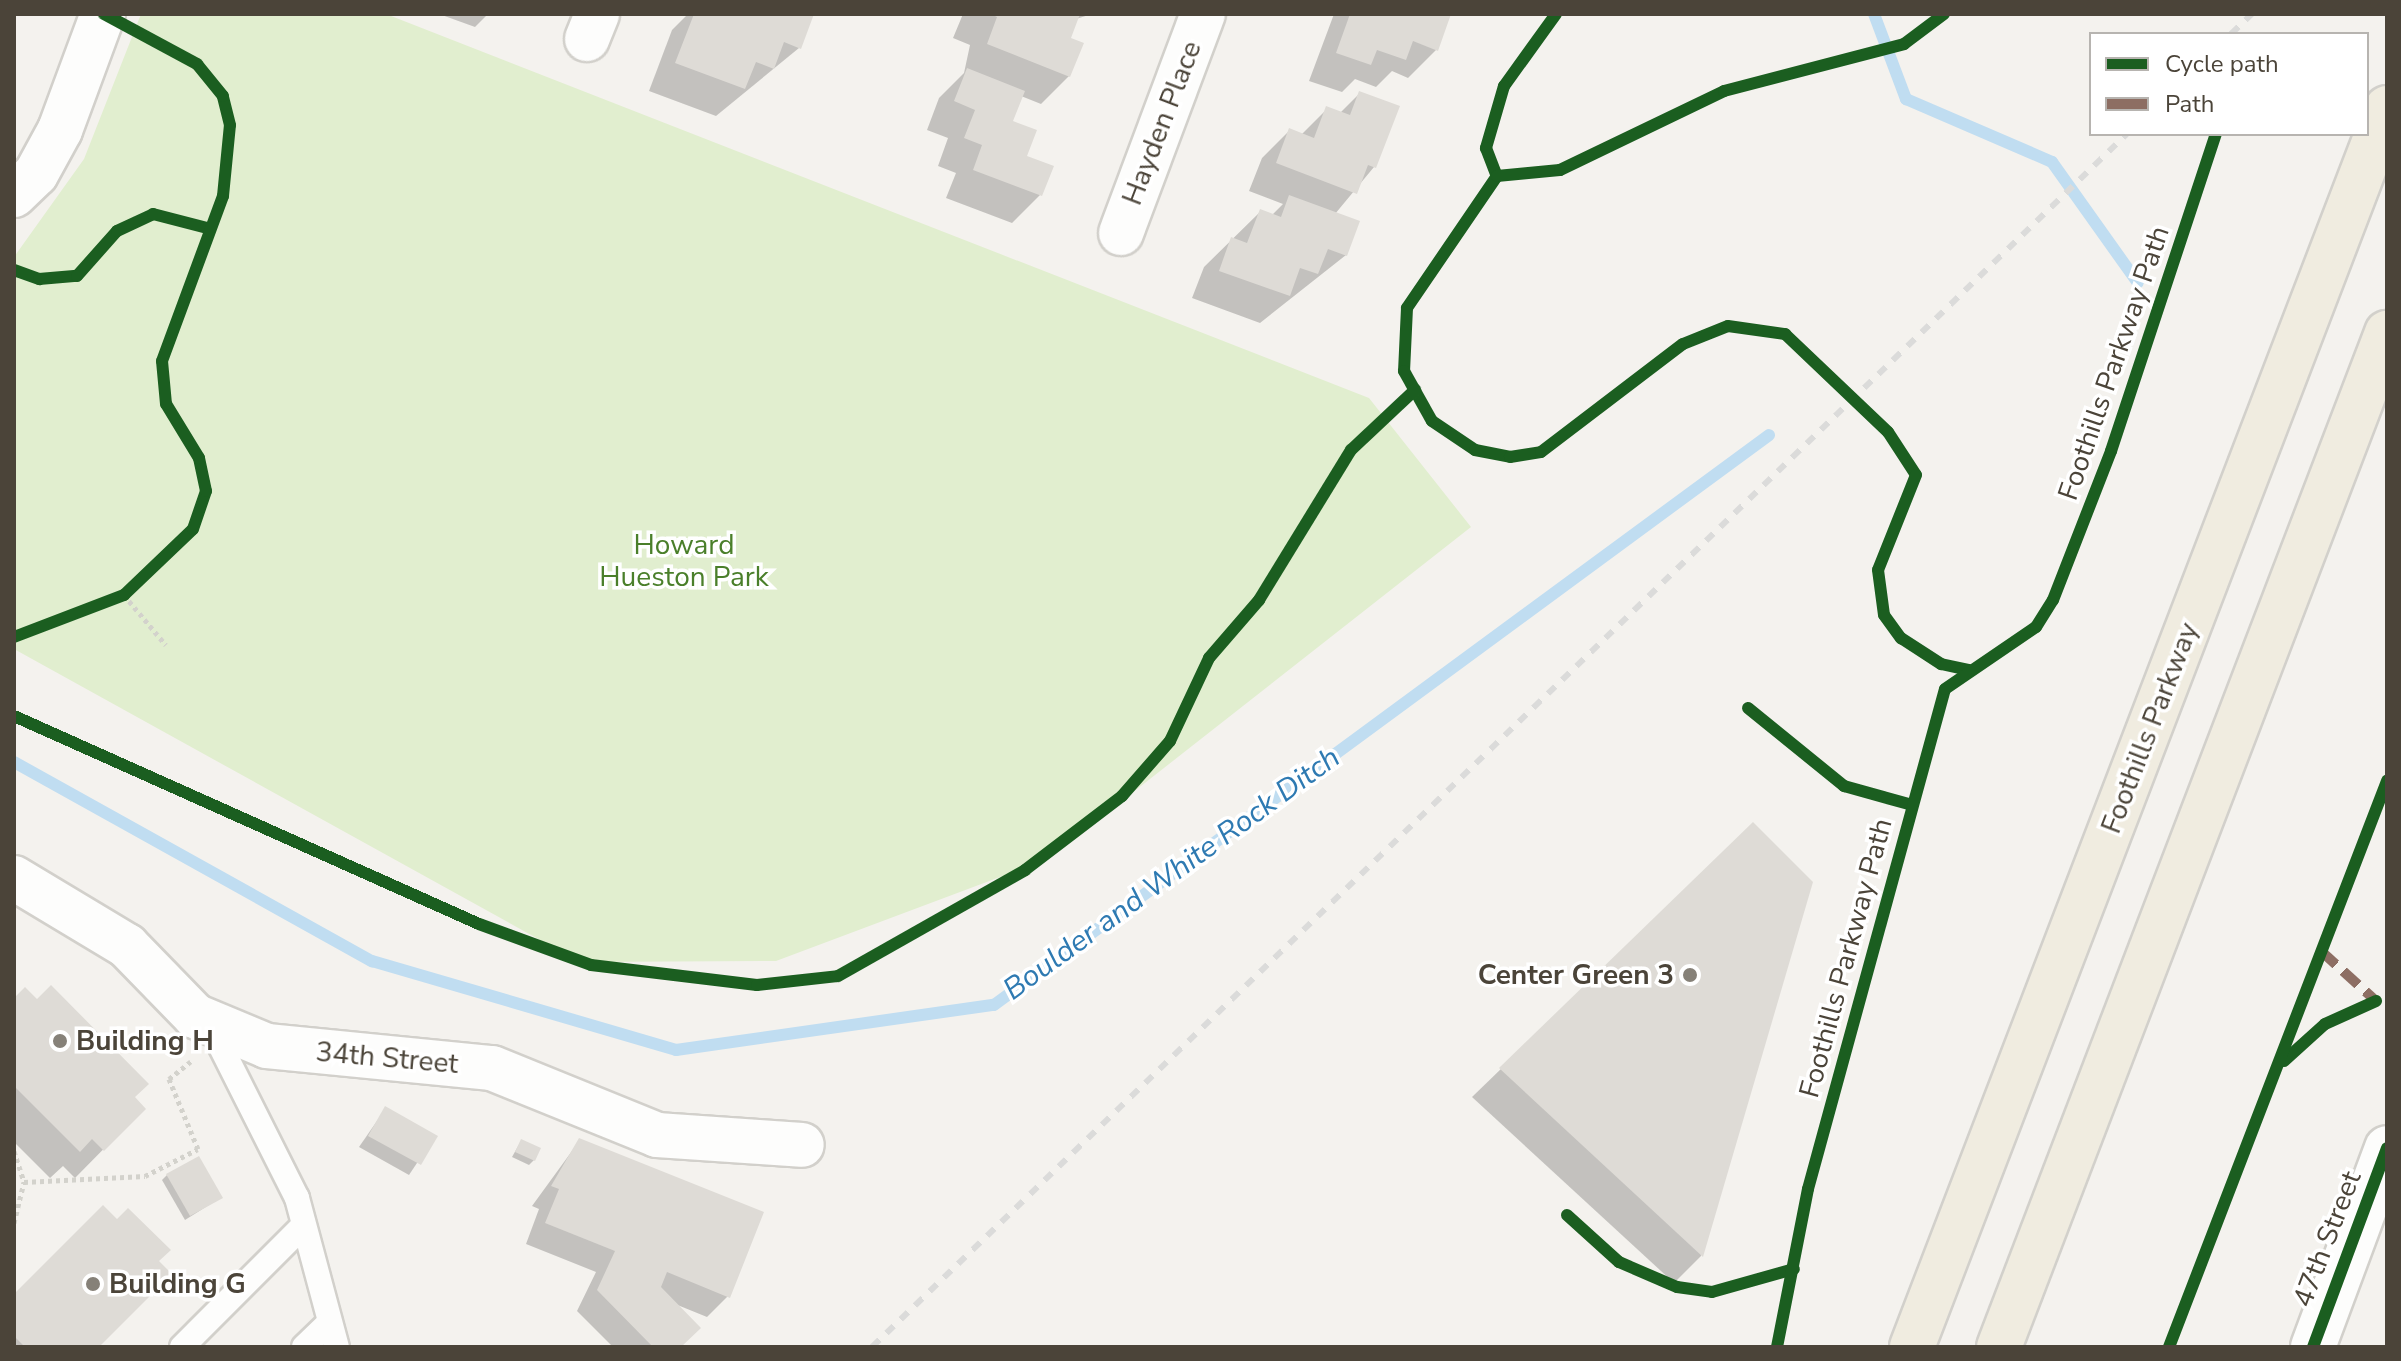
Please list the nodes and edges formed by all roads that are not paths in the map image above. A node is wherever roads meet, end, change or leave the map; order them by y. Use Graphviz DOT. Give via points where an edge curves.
graph roads {
  1 [pos="103,14"];
  2 [pos="1203,14"];
  3 [pos="2387,108"];
  4 [pos="14,195"];
  5 [pos="1121,233"];
  6 [pos="2387,333"];
  7 [pos="14,878"];
  8 [pos="223,1038"];
  9 [pos="802,1145"];
  10 [pos="2387,1148"];
  11 [pos="303,1226"];
  12 [pos="329,1323"];
  13 [pos="182,1347"];
  14 [pos="304,1347"];
  15 [pos="337,1347"];
  16 [pos="1912,1347"];
  17 [pos="1999,1347"];
  18 [pos="2313,1347"];
  1 -- 4 [label="street" via="60,130 36,174"];
  2 -- 5 [label="street, Hayden Place"];
  3 -- 16 [label="highway, Foothills Parkway"];
  6 -- 17 [label="highway"];
  7 -- 8 [label="street, 34th Street" via="127,946"];
  8 -- 9 [label="street, 34th Street" via="492,1068 657,1135"];
  8 -- 11 [label="lane" via="265,1123"];
  10 -- 18 [label="street, 47th Street"];
  11 -- 12 [label="lane"];
  11 -- 13 [label="lane"];
  12 -- 14 [label="lane"];
  12 -- 15 [label="lane"];
}
